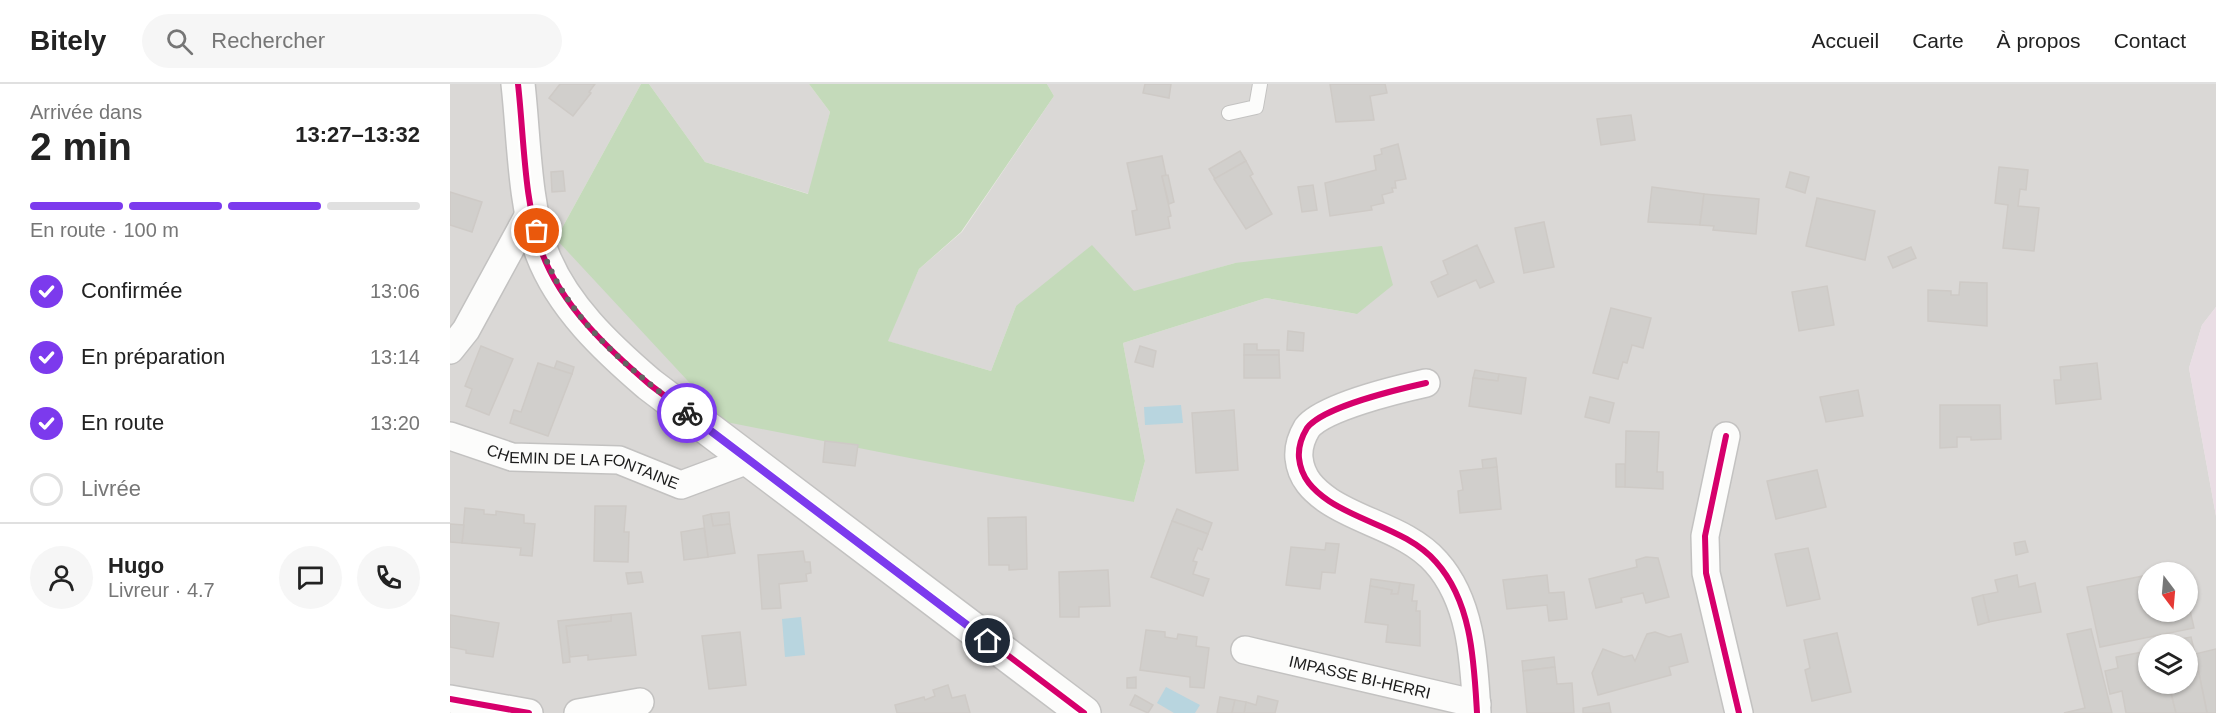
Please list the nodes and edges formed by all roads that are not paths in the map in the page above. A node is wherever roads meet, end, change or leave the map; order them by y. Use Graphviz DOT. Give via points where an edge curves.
graph roads {
  1 [pos="518,84"];
  2 [pos="1260,84"];
  3 [pos="1229,113"];
  4 [pos="532,209"];
  5 [pos="450,350"];
  6 [pos="1426,383"];
  7 [pos="450,436"];
  8 [pos="1726,436"];
  9 [pos="748,460"];
  10 [pos="1245,650"];
  11 [pos="450,699"];
  12 [pos="640,702"];
  13 [pos="1477,708"];
  14 [pos="529,713"];
  15 [pos="578,713"];
  16 [pos="1084,713"];
  17 [pos="1739,713"];
  1 -- 4 [label="street"];
  2 -- 3 [label="lane" via="1256,107"];
  4 -- 5 [label="street" via="466,330"];
  4 -- 9 [label="street" via="543,253 562,290 586,323 649,384"];
  6 -- 13 [label="street, IMPASSE BI-HERRI" via="1377,394 1308,427 1298,447 1300,470 1307,483 1329,501 1405,539 1435,560 1456,588 1466,617"];
  7 -- 9 [label="street, CHEMIN DE LA FONTAINE" via="512,457 619,460 681,485"];
  8 -- 17 [label="street" via="1705,536 1706,573"];
  9 -- 16 [label="street"];
  10 -- 13 [label="street, IMPASSE BI-HERRI"];
  11 -- 14 [label="street"];
  12 -- 15 [label="street"];
}
